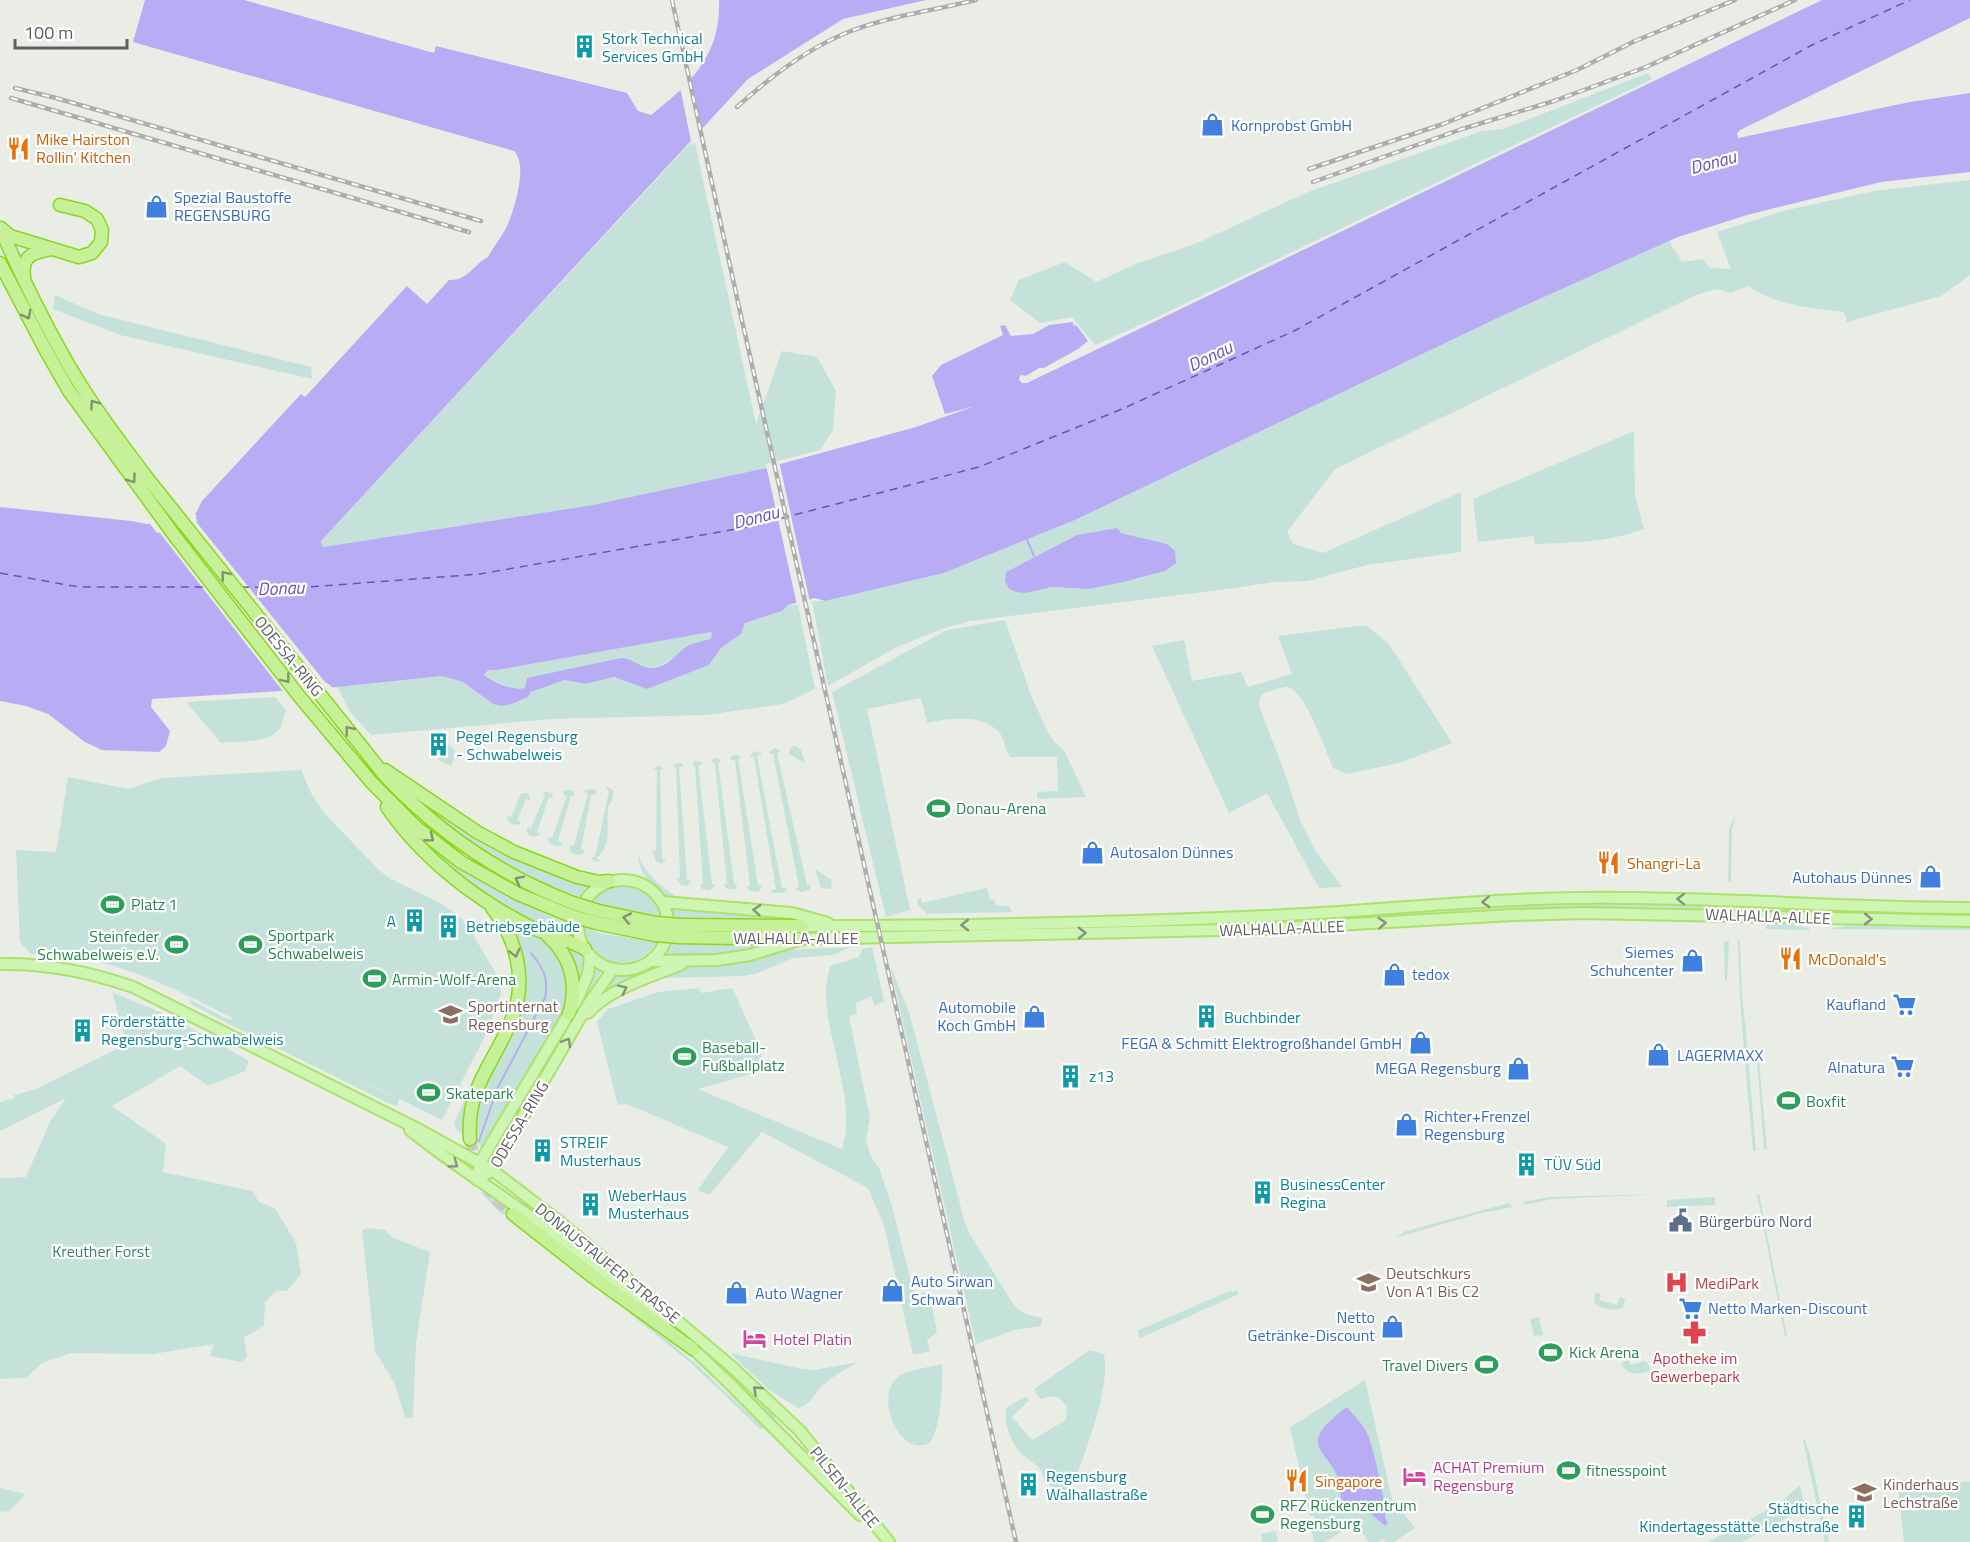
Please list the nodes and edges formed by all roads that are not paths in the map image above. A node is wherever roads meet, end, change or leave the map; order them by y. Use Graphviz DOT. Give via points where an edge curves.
graph roads {
  1 [pos="60,205"];
  2 [pos="0,228"];
  3 [pos="52,249"];
  4 [pos="0,263"];
  5 [pos="22,273"];
  6 [pos="376,764"];
  7 [pos="372,783"];
  8 [pos="609,881"];
  9 [pos="663,902"];
  10 [pos="488,903"];
  11 [pos="1970,908"];
  12 [pos="571,909"];
  13 [pos="597,917"];
  14 [pos="1970,921"];
  15 [pos="843,926"];
  16 [pos="802,933"];
  17 [pos="548,935"];
  18 [pos="587,952"];
  19 [pos="651,961"];
  20 [pos="688,961"];
  21 [pos="0,964"];
  22 [pos="613,969"];
  23 [pos="568,1014"];
  24 [pos="578,1025"];
  25 [pos="398,1120"];
  26 [pos="470,1139"];
  27 [pos="480,1162"];
  28 [pos="492,1170"];
  29 [pos="477,1180"];
  30 [pos="513,1214"];
  31 [pos="693,1349"];
  32 [pos="741,1375"];
  33 [pos="731,1385"];
  34 [pos="800,1431"];
  35 [pos="787,1442"];
  36 [pos="888,1542"];
  1 -- 3 [label="highway" via="93,215 102,236 97,248 84,256"];
  2 -- 3 [label="highway" via="10,236"];
  2 -- 5 [label="highway, ODESSA-RING"];
  3 -- 5 [label="highway" via="32,254"];
  4 -- 7 [label="highway, ODESSA-RING, one-way" via="69,391 177,540"];
  6 -- 5 [label="highway, ODESSA-RING, one-way" via="138,465 81,385"];
  6 -- 8 [label="highway" via="477,832 514,852 577,877"];
  12 -- 6 [label="highway, ODESSA-RING, one-way" via="473,852 423,814"];
  7 -- 10 [label="highway" via="418,845"];
  7 -- 12 [label="highway, ODESSA-RING, one-way" via="416,827 461,862 518,894"];
  8 -- 9 [label="main road" via="644,884"];
  8 -- 18 [label="main road" via="590,894 579,915 578,927"];
  15 -- 9 [label="main road, one-way" via="792,914"];
  9 -- 19 [label="main road" via="668,914 668,933"];
  10 -- 17 [label="highway"];
  10 -- 26 [label="highway, one-way" via="513,945 519,985 513,1016 475,1091 469,1119"];
  11 -- 15 [label="main road, WALHALLA-ALLEE, one-way" via="1577,898 1243,917 1023,925"];
  12 -- 13 [label="highway, ODESSA-RING, bridge"];
  13 -- 16 [label="highway, WALHALLA-ALLEE, bridge" via="680,931"];
  16 -- 14 [label="main road, WALHALLA-ALLEE, one-way" via="1266,929 1572,913"];
  15 -- 16 [label="main road, WALHALLA-ALLEE"];
  16 -- 20 [label="main road" via="750,955"];
  17 -- 18 [label="highway"];
  17 -- 23 [label="highway" via="564,953 572,974 573,999"];
  18 -- 22 [label="main road"];
  18 -- 23 [label="main road, ODESSA-RING" via="585,983"];
  19 -- 20 [label="main road"];
  19 -- 22 [label="main road" via="626,970"];
  24 -- 20 [label="main road, one-way" via="596,1004"];
  21 -- 25 [label="main road, DONAUSTAUFER STRASSE" via="72,970 133,987"];
  22 -- 24 [label="main road, ODESSA-RING"];
  23 -- 27 [label="main road, ODESSA-RING"];
  28 -- 24 [label="main road, ODESSA-RING, one-way"];
  25 -- 27 [label="main road, DONAUSTAUFER STRASSE"];
  25 -- 29 [label="main road, DONAUSTAUFER STRASSE, one-way"];
  27 -- 28 [label="main road, DONAUSTAUFER STRASSE"];
  27 -- 29 [label="main road, ODESSA-RING"];
  28 -- 29 [label="main road, ODESSA-RING"];
  28 -- 32 [label="main road, DONAUSTAUFER STRASSE" via="560,1222"];
  29 -- 31 [label="main road, DONAUSTAUFER STRASSE" via="635,1297"];
  30 -- 31 [label="highway"];
  31 -- 33 [label="main road, DONAUSTAUFER STRASSE"];
  32 -- 33 [label="main road"];
  34 -- 32 [label="main road, DONAUSTAUFER STRASSE, one-way"];
  33 -- 35 [label="main road, DONAUSTAUFER STRASSE"];
  34 -- 36 [label="main road, PILSEN-ALLEE"];
  35 -- 36 [label="main road, PILSEN-ALLEE"];
}
